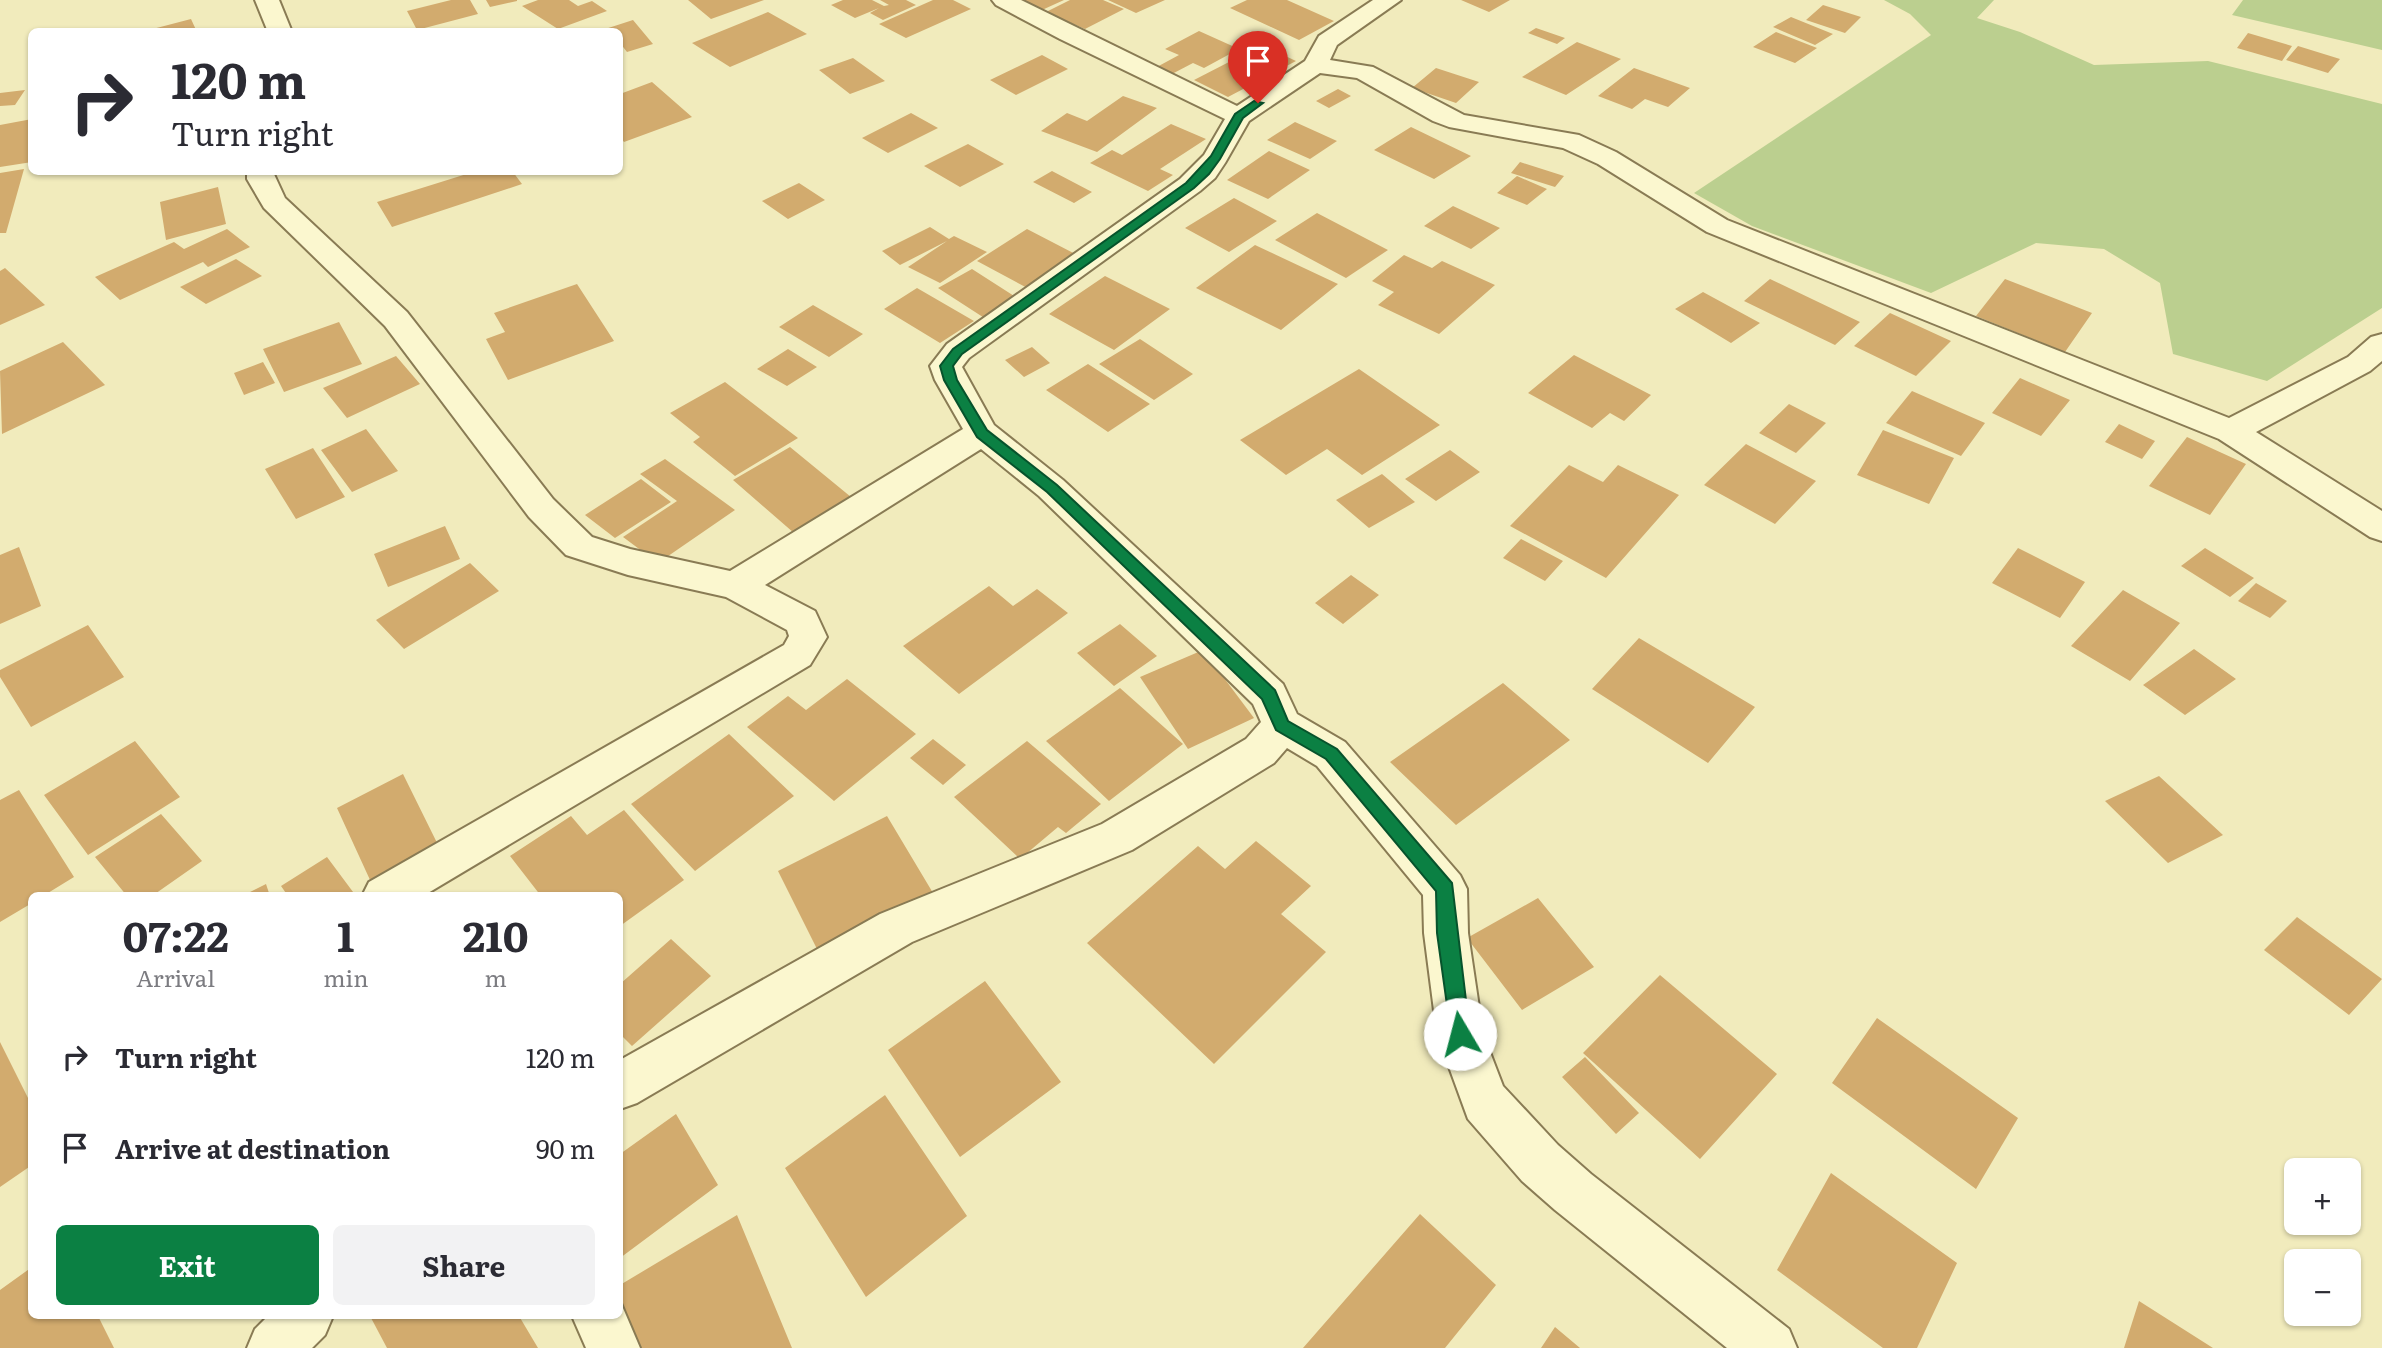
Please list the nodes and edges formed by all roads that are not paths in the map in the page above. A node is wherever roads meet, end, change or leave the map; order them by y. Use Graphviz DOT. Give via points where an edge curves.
graph roads {
  1 [pos="267,0"];
  2 [pos="1004,0"];
  3 [pos="1389,0"];
  4 [pos="278,28"];
  5 [pos="1315,65"];
  6 [pos="1239,116"];
  7 [pos="260,175"];
  8 [pos="2382,344"];
  9 [pos="2231,430"];
  10 [pos="982,433"];
  11 [pos="2382,528"];
  12 [pos="736,586"];
  13 [pos="1282,726"];
  14 [pos="391,892"];
  15 [pos="623,1084"];
  16 [pos="303,1319"];
  17 [pos="600,1319"];
  18 [pos="274,1348"];
  19 [pos="613,1348"];
  20 [pos="1770,1348"];
  1 -- 4 [label="street"];
  2 -- 6 [label="street"];
  3 -- 5 [label="street" via="1327,41"];
  5 -- 6 [label="street"];
  5 -- 9 [label="street" via="1364,72 1458,122 1570,141 1607,158 1717,226"];
  6 -- 10 [label="street" via="1216,157 1190,185 952,358 946,366 951,380"];
  7 -- 12 [label="street" via="274,202 396,319 541,508 579,546"];
  8 -- 9 [label="street" via="2358,364"];
  9 -- 11 [label="street"];
  10 -- 12 [label="street"];
  10 -- 13 [label="street" via="1052,488 1269,695"];
  12 -- 14 [label="street" via="802,621 808,637 797,655"];
  13 -- 15 [label="street" via="1260,751 1117,837 895,928"];
  13 -- 20 [label="street" via="1331,754 1445,889 1446,933 1460,1034 1485,1102 1573,1192"];
  16 -- 18 [label="street"];
  17 -- 19 [label="street"];
}
